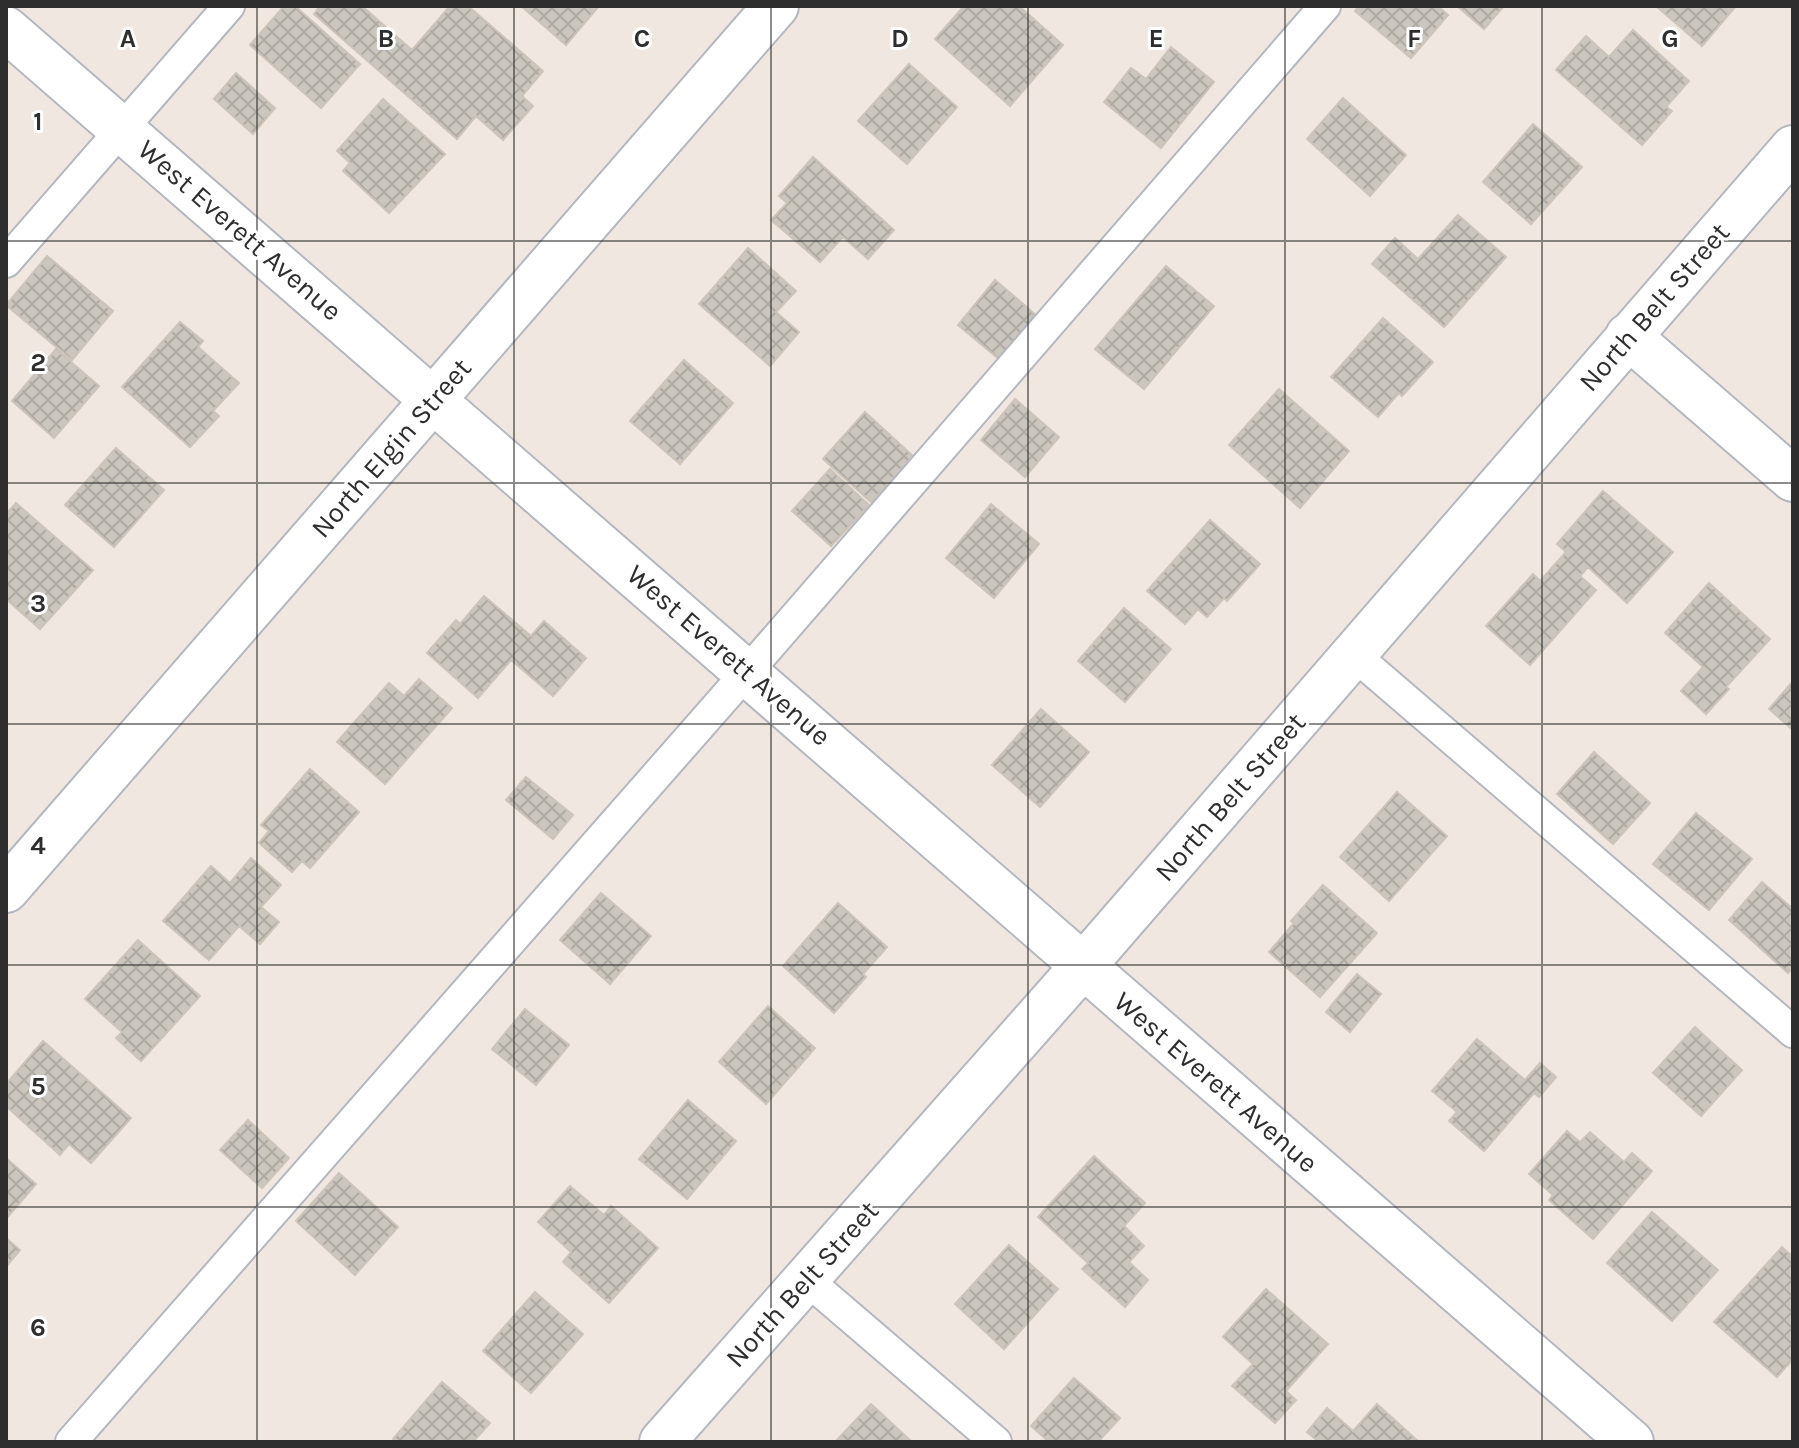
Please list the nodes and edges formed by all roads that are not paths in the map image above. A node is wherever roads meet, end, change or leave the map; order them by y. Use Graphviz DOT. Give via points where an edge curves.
graph roads {
  1 [pos="229,6"];
  2 [pos="776,6"];
  3 [pos="1325,6"];
  4 [pos="6,29"];
  5 [pos="122,128"];
  6 [pos="1793,148"];
  7 [pos="6,262"];
  8 [pos="1628,336"];
  9 [pos="434,399"];
  10 [pos="1793,479"];
  11 [pos="1353,654"];
  12 [pos="748,671"];
  13 [pos="6,890"];
  14 [pos="1083,966"];
  15 [pos="1793,1032"];
  16 [pos="806,1279"];
  17 [pos="71,1442"];
  18 [pos="662,1442"];
  19 [pos="996,1442"];
  20 [pos="1631,1442"];
  1 -- 5 [label="lane"];
  2 -- 9 [label="street, North Elgin Street"];
  3 -- 12 [label="lane"];
  4 -- 5 [label="street, West Everett Avenue"];
  5 -- 7 [label="lane"];
  5 -- 9 [label="street, West Everett Avenue"];
  6 -- 8 [label="street, North Belt Street"];
  8 -- 10 [label="street"];
  8 -- 11 [label="street, North Belt Street"];
  9 -- 12 [label="street, West Everett Avenue"];
  9 -- 13 [label="street, North Elgin Street"];
  11 -- 14 [label="street, North Belt Street"];
  11 -- 15 [label="lane"];
  12 -- 14 [label="street, West Everett Avenue"];
  12 -- 17 [label="lane"];
  14 -- 16 [label="street, North Belt Street"];
  14 -- 20 [label="street, West Everett Avenue"];
  16 -- 18 [label="street, North Belt Street"];
  16 -- 19 [label="lane"];
}
